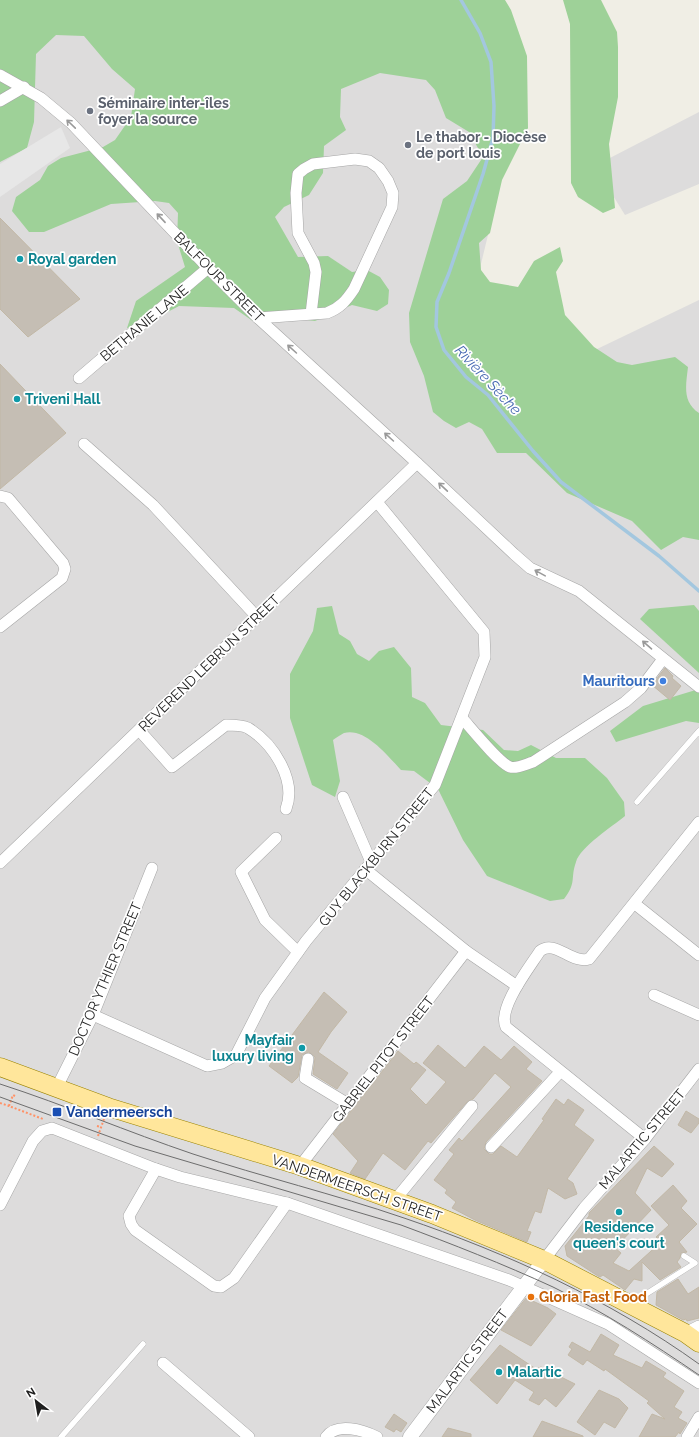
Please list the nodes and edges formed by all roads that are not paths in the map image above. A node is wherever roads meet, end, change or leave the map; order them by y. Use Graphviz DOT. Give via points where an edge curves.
graph roads {
  1 [pos="0,75"];
  2 [pos="24,87"];
  3 [pos="0,101"];
  4 [pos="208,268"];
  5 [pos="311,314"];
  6 [pos="258,318"];
  7 [pos="79,378"];
  8 [pos="84,444"];
  9 [pos="418,463"];
  10 [pos="0,496"];
  11 [pos="377,502"];
  12 [pos="257,617"];
  13 [pos="0,627"];
  14 [pos="663,659"];
  15 [pos="699,687"];
  16 [pos="462,718"];
  17 [pos="139,730"];
  18 [pos="699,731"];
  19 [pos="343,797"];
  20 [pos="637,802"];
  21 [pos="286,809"];
  22 [pos="699,822"];
  23 [pos="276,838"];
  24 [pos="0,863"];
  25 [pos="368,866"];
  26 [pos="152,868"];
  27 [pos="635,904"];
  28 [pos="466,951"];
  29 [pos="298,952"];
  30 [pos="699,956"];
  31 [pos="517,986"];
  32 [pos="654,995"];
  33 [pos="93,1015"];
  34 [pos="699,1015"];
  35 [pos="308,1059"];
  36 [pos="0,1067"];
  37 [pos="699,1069"];
  38 [pos="560,1072"];
  39 [pos="56,1089"];
  40 [pos="348,1104"];
  41 [pos="472,1106"];
  42 [pos="645,1139"];
  43 [pos="491,1147"];
  44 [pos="300,1166"];
  45 [pos="156,1169"];
  46 [pos="395,1200"];
  47 [pos="287,1203"];
  48 [pos="0,1205"];
  49 [pos="684,1256"];
  50 [pos="544,1260"];
  51 [pos="524,1286"];
  52 [pos="630,1304"];
  53 [pos="694,1334"];
  54 [pos="143,1344"];
  55 [pos="163,1362"];
  56 [pos="699,1383"];
  57 [pos="699,1417"];
  58 [pos="61,1437"];
  59 [pos="249,1437"];
  60 [pos="326,1437"];
  61 [pos="377,1437"];
  62 [pos="410,1437"];
  63 [pos="687,1437"];
  1 -- 2 [label="street"];
  2 -- 3 [label="street"];
  4 -- 2 [label="street, BALFOUR STREET, one-way" via="71,123"];
  4 -- 6 [label="street, BALFOUR STREET"];
  4 -- 7 [label="street, BETHANIE LANE"];
  5 -- 5 [label="street" via="327,313 346,301 392,207 393,193 388,181 379,168 369,161 355,159 313,164 298,174 298,233 316,272"];
  5 -- 6 [label="street"];
  9 -- 6 [label="street, BALFOUR STREET, one-way"];
  8 -- 12 [label="street" via="153,505"];
  9 -- 11 [label="street, REVEREND LEBRUN STREET"];
  14 -- 9 [label="street, BALFOUR STREET, one-way" via="579,591 530,568"];
  10 -- 13 [label="street" via="8,498 64,563 65,569 62,578"];
  11 -- 12 [label="street, REVEREND LEBRUN STREET"];
  11 -- 16 [label="street, GUY BLACKBURN STREET" via="484,632 485,657"];
  12 -- 17 [label="street, REVEREND LEBRUN STREET"];
  14 -- 15 [label="street, BALFOUR STREET"];
  14 -- 16 [label="street" via="641,688 625,702 533,762 518,767 509,767 498,758"];
  16 -- 25 [label="street, GUY BLACKBURN STREET" via="435,785"];
  17 -- 21 [label="street" via="172,767 226,724 247,727 268,745 286,774 290,795"];
  17 -- 24 [label="street, REVEREND LEBRUN STREET"];
  18 -- 20 [label="lane"];
  19 -- 25 [label="street"];
  22 -- 27 [label="street"];
  23 -- 29 [label="street" via="241,872 265,920"];
  25 -- 28 [label="street"];
  25 -- 29 [label="street, GUY BLACKBURN STREET"];
  26 -- 33 [label="street, DOCTOR YTHIER STREET"];
  27 -- 30 [label="street"];
  27 -- 31 [label="street" via="589,959 578,960 550,946 544,948"];
  28 -- 31 [label="street"];
  28 -- 40 [label="street, GABRIEL PITOT STREET"];
  29 -- 33 [label="street, GUY BLACKBURN STREET" via="265,998 236,1055 222,1063 207,1066"];
  31 -- 38 [label="street" via="504,1013 503,1021 506,1027"];
  32 -- 34 [label="street"];
  33 -- 39 [label="street, DOCTOR YTHIER STREET"];
  35 -- 40 [label="street" via="305,1078"];
  36 -- 39 [label="main road, VANDERMEERSCH STREET"];
  37 -- 42 [label="street, MALARTIC STREET"];
  38 -- 42 [label="street"];
  38 -- 43 [label="street"];
  39 -- 44 [label="main road, VANDERMEERSCH STREET"];
  40 -- 44 [label="street, GABRIEL PITOT STREET"];
  41 -- 46 [label="street"];
  42 -- 50 [label="street, MALARTIC STREET" via="584,1208"];
  44 -- 46 [label="main road, VANDERMEERSCH STREET"];
  45 -- 47 [label="street"];
  45 -- 47 [label="street" via="130,1216 131,1224 135,1230 214,1286 221,1286 234,1278"];
  45 -- 48 [label="street" via="52,1128 42,1131 33,1141"];
  46 -- 50 [label="main road, VANDERMEERSCH STREET"];
  47 -- 51 [label="street"];
  49 -- 52 [label="lane" via="695,1263"];
  50 -- 51 [label="street, MALARTIC STREET"];
  50 -- 52 [label="main road, VANDERMEERSCH STREET"];
  51 -- 56 [label="street" via="608,1324"];
  51 -- 62 [label="street, MALARTIC STREET"];
  52 -- 53 [label="main road, VANDERMEERSCH STREET"];
  54 -- 58 [label="lane"];
  55 -- 59 [label="street"];
  57 -- 63 [label="street"];
  60 -- 61 [label="street" via="329,1432 342,1428 358,1430"];
}
